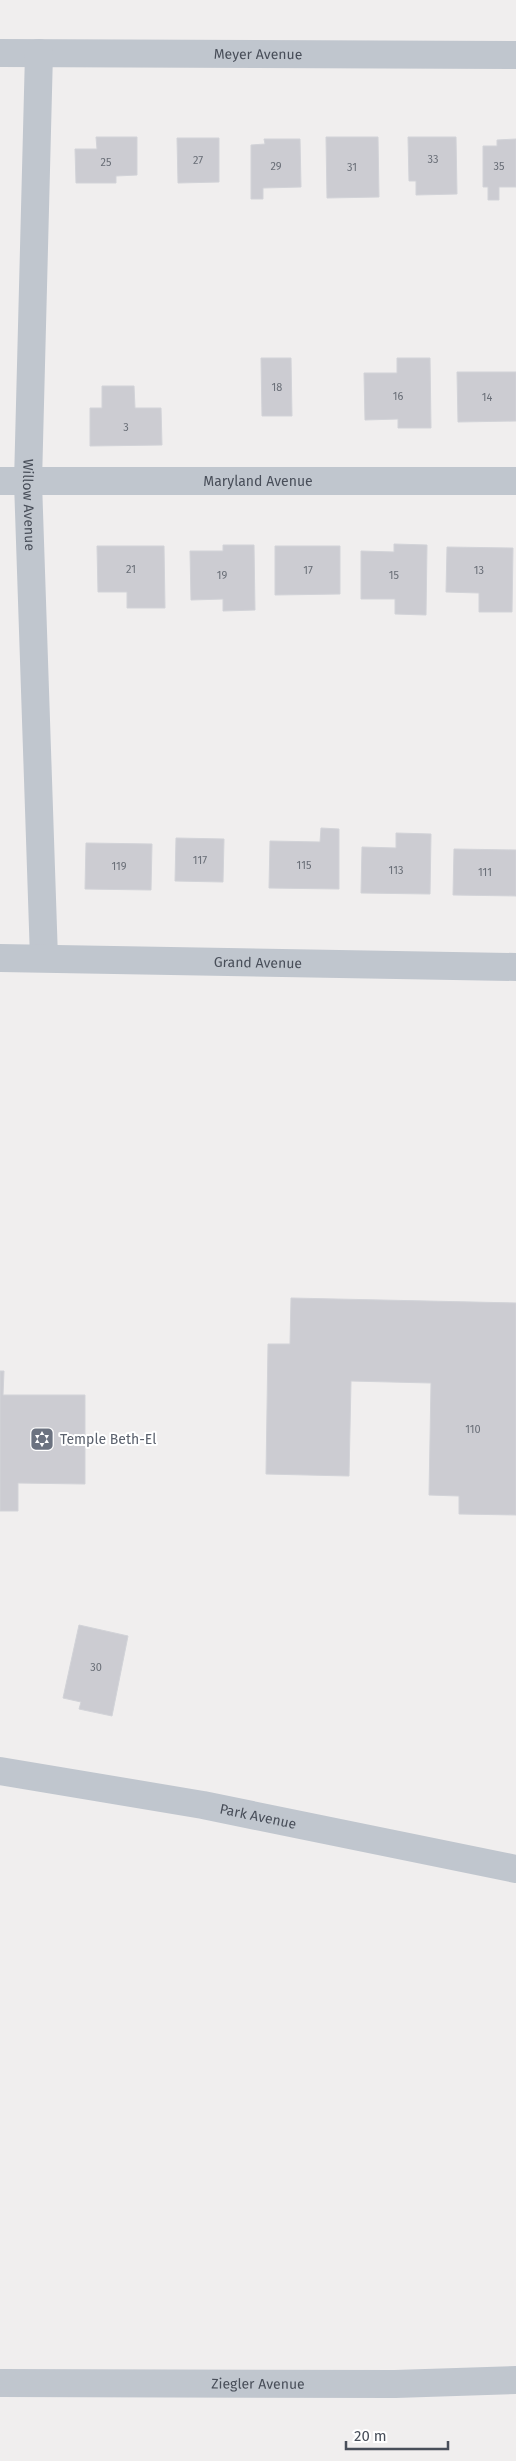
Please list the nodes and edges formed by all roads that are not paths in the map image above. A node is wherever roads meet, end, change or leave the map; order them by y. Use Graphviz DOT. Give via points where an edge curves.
graph roads {
  1 [pos="0,53"];
  2 [pos="39,53"];
  3 [pos="516,55"];
  4 [pos="0,481"];
  5 [pos="516,481"];
  6 [pos="28,482"];
  7 [pos="0,958"];
  8 [pos="44,958"];
  9 [pos="516,967"];
  10 [pos="0,1771"];
  11 [pos="516,1869"];
  12 [pos="516,2380"];
  13 [pos="0,2383"];
  1 -- 2 [label="street, Meyer Avenue"];
  2 -- 3 [label="street, Meyer Avenue"];
  2 -- 6 [label="street, Willow Avenue"];
  4 -- 6 [label="street, Maryland Avenue"];
  5 -- 6 [label="street, Maryland Avenue"];
  6 -- 8 [label="street, Willow Avenue"];
  7 -- 8 [label="street, Grand Avenue"];
  8 -- 9 [label="street, Grand Avenue"];
  10 -- 11 [label="street, Park Avenue" via="203,1805"];
  12 -- 13 [label="street, Ziegler Avenue" via="395,2384"];
}
